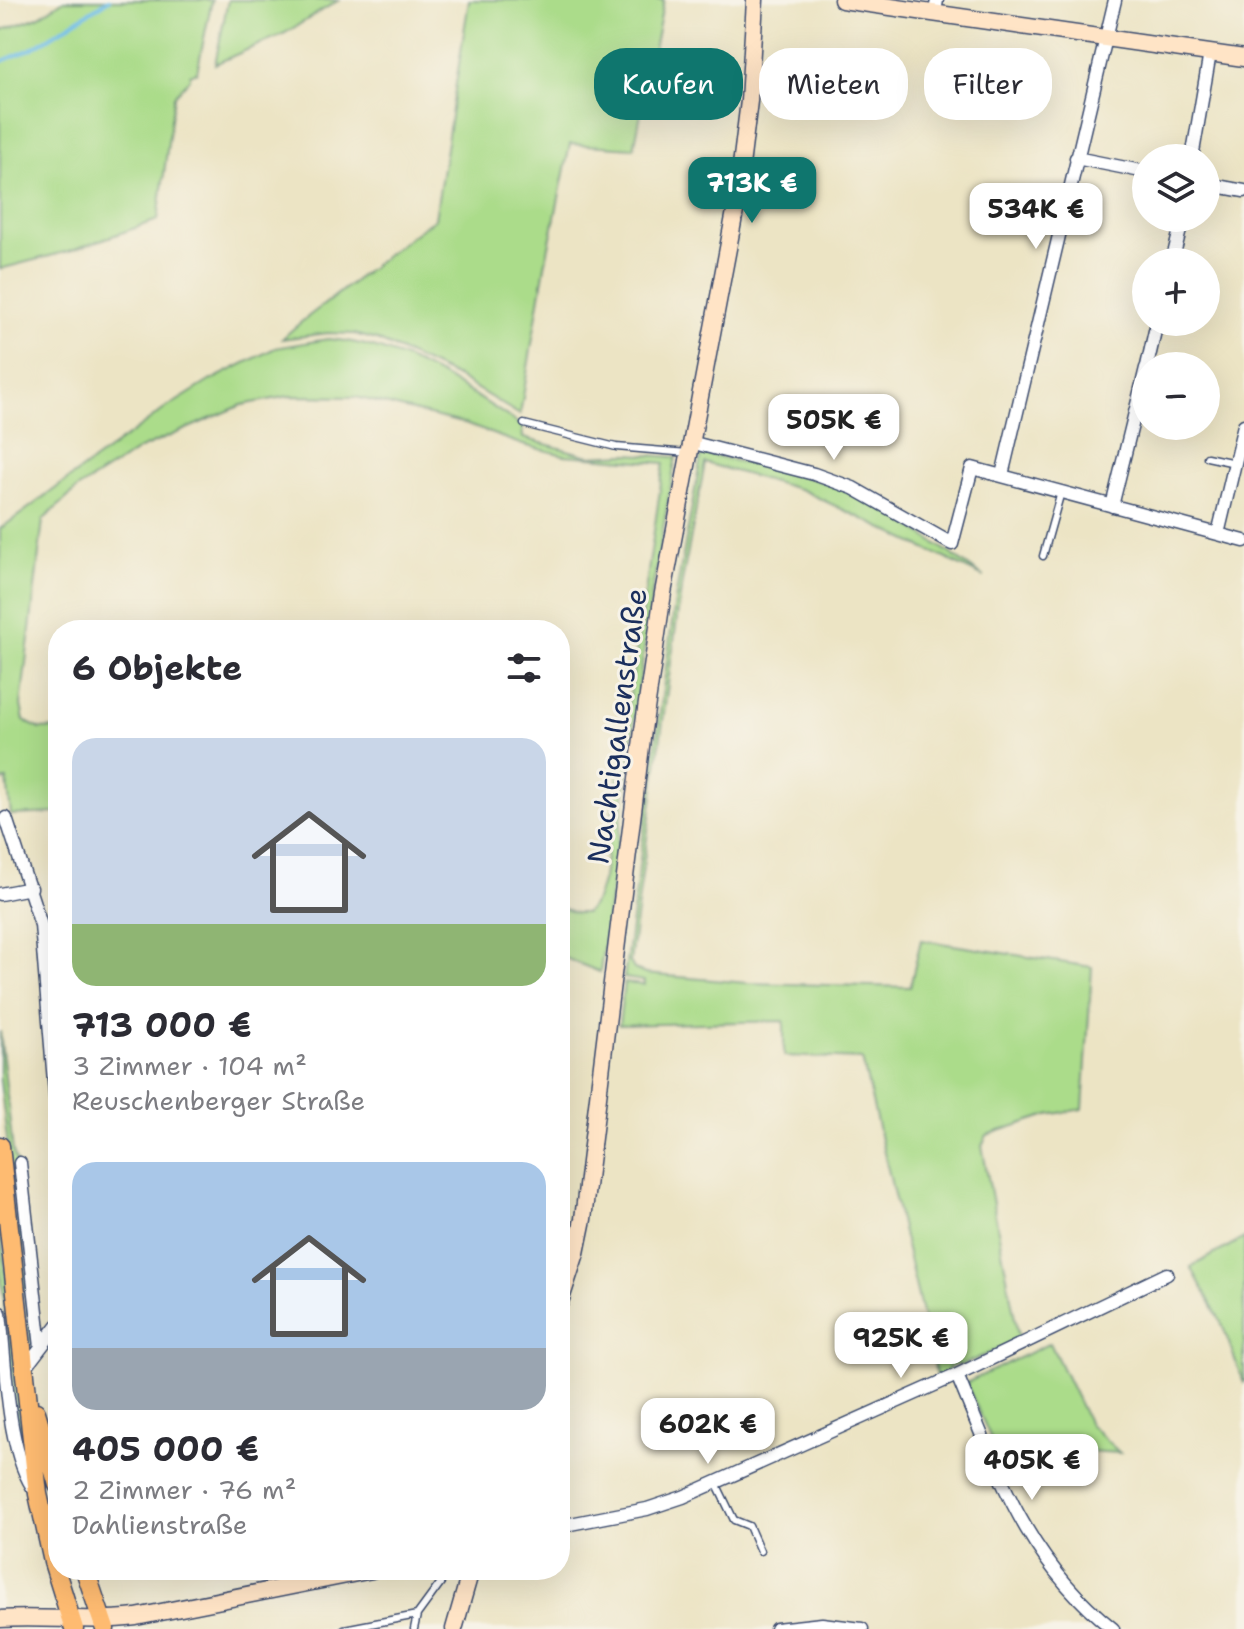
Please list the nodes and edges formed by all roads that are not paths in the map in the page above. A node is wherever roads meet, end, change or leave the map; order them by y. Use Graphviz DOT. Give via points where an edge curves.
graph roads {
  1 [pos="755,0"];
  2 [pos="842,0"];
  3 [pos="1115,0"];
  4 [pos="936,6"];
  5 [pos="1108,37"];
  6 [pos="1210,53"];
  7 [pos="1244,58"];
  8 [pos="1194,144"];
  9 [pos="1076,158"];
  10 [pos="1132,169"];
  11 [pos="1220,187"];
  12 [pos="1244,191"];
  13 [pos="524,424"];
  14 [pos="1132,424"];
  15 [pos="1244,425"];
  16 [pos="689,448"];
  17 [pos="1207,457"];
  18 [pos="1235,463"];
  19 [pos="1002,475"];
  20 [pos="1061,492"];
  21 [pos="1112,506"];
  22 [pos="1218,534"];
  23 [pos="1244,541"];
  24 [pos="1043,556"];
  25 [pos="6,818"];
  26 [pos="31,888"];
  27 [pos="0,894"];
  28 [pos="48,975"];
  29 [pos="0,1146"];
  30 [pos="20,1163"];
  31 [pos="570,1246"];
  32 [pos="1167,1274"];
  33 [pos="0,1313"];
  34 [pos="48,1338"];
  35 [pos="41,1347"];
  36 [pos="957,1375"];
  37 [pos="26,1376"];
  38 [pos="48,1451"];
  39 [pos="716,1482"];
  40 [pos="38,1494"];
  41 [pos="570,1524"];
  42 [pos="48,1533"];
  43 [pos="760,1551"];
  44 [pos="60,1580"];
  45 [pos="88,1580"];
  46 [pos="323,1580"];
  47 [pos="443,1580"];
  48 [pos="468,1580"];
  49 [pos="417,1615"];
  50 [pos="0,1619"];
  51 [pos="72,1625"];
  52 [pos="104,1625"];
  53 [pos="344,1629"];
  54 [pos="414,1629"];
  55 [pos="454,1629"];
  56 [pos="776,1629"];
  57 [pos="862,1629"];
  58 [pos="1113,1629"];
  1 -- 16 [label="main road, Nachtigallenstraße" via="740,175"];
  2 -- 4 [label="main road"];
  3 -- 5 [label="street"];
  4 -- 5 [label="main road"];
  5 -- 6 [label="main road"];
  5 -- 9 [label="street"];
  6 -- 7 [label="main road"];
  6 -- 8 [label="street"];
  9 -- 10 [label="street"];
  9 -- 19 [label="street"];
  11 -- 12 [label="street"];
  13 -- 16 [label="lane" via="616,447"];
  14 -- 21 [label="street"];
  15 -- 18 [label="street"];
  16 -- 19 [label="street" via="814,474 853,488 952,544 972,468"];
  16 -- 31 [label="main road, Nachtigallenstraße" via="643,730 585,1208"];
  17 -- 18 [label="lane"];
  18 -- 22 [label="street"];
  19 -- 20 [label="street"];
  20 -- 21 [label="street"];
  20 -- 24 [label="lane"];
  21 -- 22 [label="street"];
  22 -- 23 [label="street"];
  25 -- 26 [label="street"];
  26 -- 27 [label="street"];
  26 -- 28 [label="street"];
  29 -- 37 [label="main road"];
  30 -- 35 [label="street"];
  32 -- 36 [label="street"];
  33 -- 40 [label="street" via="16,1449"];
  34 -- 35 [label="street"];
  35 -- 37 [label="street"];
  36 -- 39 [label="street"];
  36 -- 58 [label="street" via="1034,1544 1072,1594"];
  37 -- 38 [label="main road"];
  37 -- 40 [label="main road"];
  39 -- 41 [label="street" via="656,1507"];
  39 -- 43 [label="lane" via="734,1520 749,1526"];
  40 -- 42 [label="main road"];
  44 -- 51 [label="main road"];
  45 -- 52 [label="main road"];
  46 -- 52 [label="main road"];
  47 -- 49 [label="lane"];
  48 -- 55 [label="main road"];
  49 -- 53 [label="lane"];
  49 -- 54 [label="lane"];
  50 -- 51 [label="main road" via="43,1617"];
  51 -- 52 [label="main road"];
  56 -- 57 [label="street" via="822,1624"];
}
